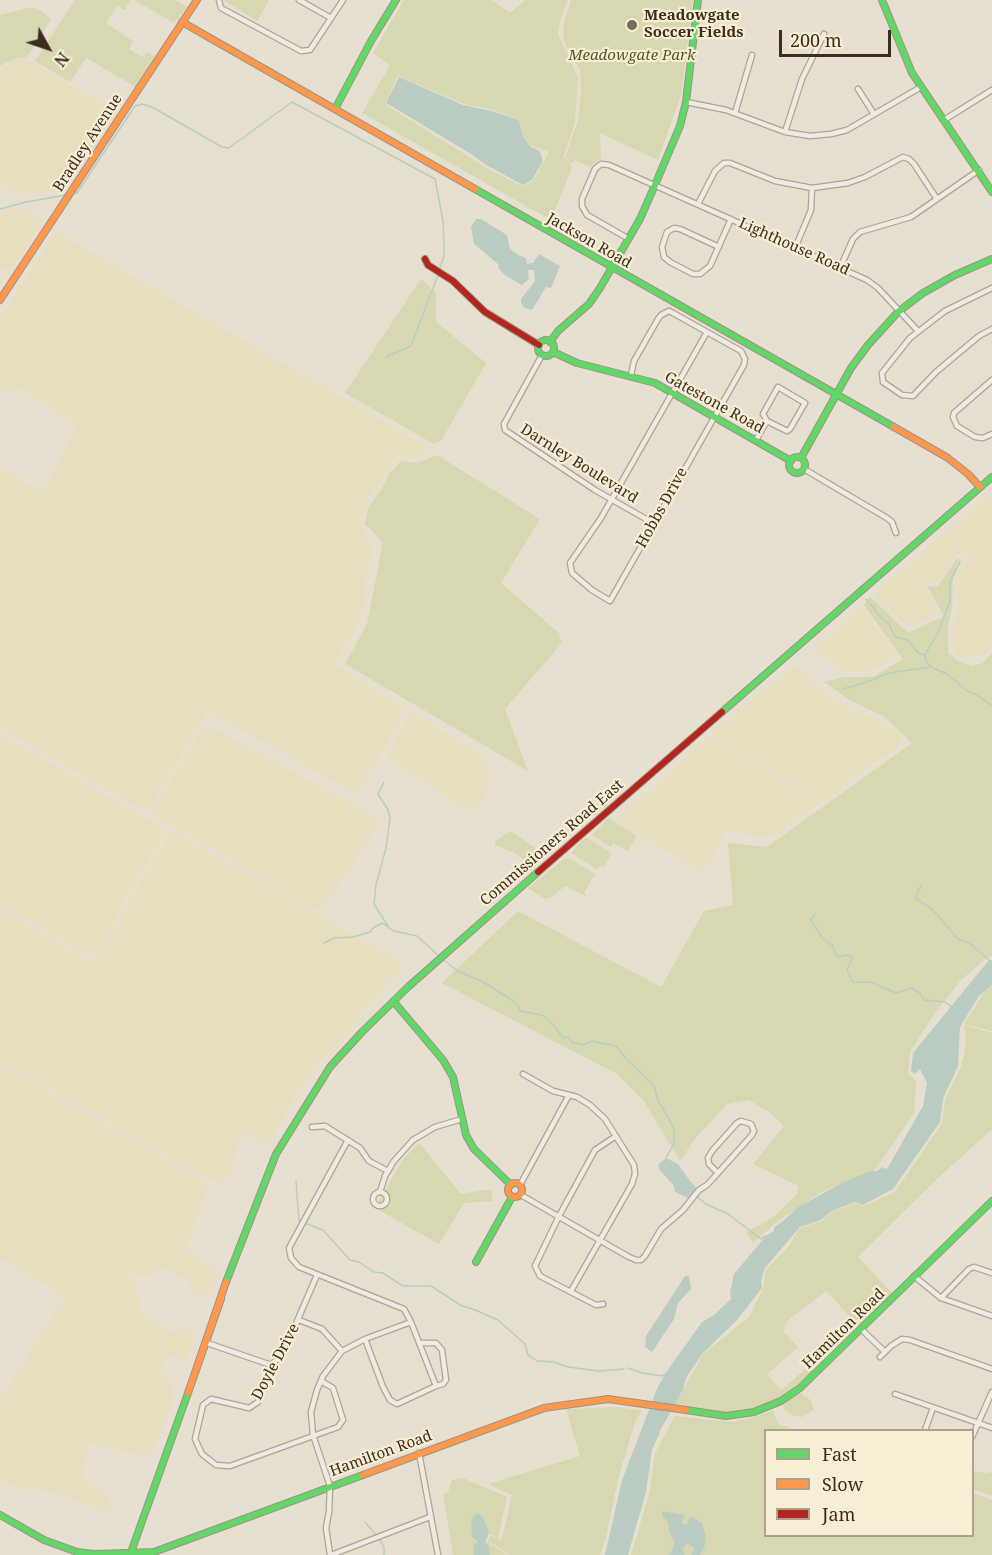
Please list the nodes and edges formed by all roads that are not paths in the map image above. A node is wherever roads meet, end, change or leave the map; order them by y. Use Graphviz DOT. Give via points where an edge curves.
graph roads {
  1 [pos="197,0"];
  2 [pos="219,0"];
  3 [pos="299,0"];
  4 [pos="343,0"];
  5 [pos="396,0"];
  6 [pos="698,0"];
  7 [pos="882,0"];
  8 [pos="331,18"];
  9 [pos="182,22"];
  10 [pos="824,34"];
  11 [pos="752,55"];
  12 [pos="921,87"];
  13 [pos="858,89"];
  14 [pos="992,90"];
  15 [pos="987,94"];
  16 [pos="992,101"];
  17 [pos="686,102"];
  18 [pos="334,109"];
  19 [pos="735,113"];
  20 [pos="874,114"];
  21 [pos="944,120"];
  22 [pos="785,132"];
  23 [pos="980,170"];
  24 [pos="655,185"];
  25 [pos="812,188"];
  26 [pos="992,192"];
  27 [pos="937,199"];
  28 [pos="698,204"];
  29 [pos="731,219"];
  30 [pos="629,239"];
  31 [pos="718,247"];
  32 [pos="795,248"];
  33 [pos="425,259"];
  34 [pos="992,259"];
  35 [pos="840,267"];
  36 [pos="612,268"];
  37 [pos="992,288"];
  38 [pos="0,300"];
  39 [pos="898,312"];
  40 [pos="992,329"];
  41 [pos="918,331"];
  42 [pos="707,332"];
  43 [pos="550,342"];
  44 [pos="539,345"];
  45 [pos="553,352"];
  46 [pos="542,355"];
  47 [pos="631,375"];
  48 [pos="992,380"];
  49 [pos="672,393"];
  50 [pos="836,396"];
  51 [pos="713,416"];
  52 [pos="767,422"];
  53 [pos="992,434"];
  54 [pos="756,440"];
  55 [pos="801,458"];
  56 [pos="791,461"];
  57 [pos="804,469"];
  58 [pos="992,477"];
  59 [pos="980,487"];
  60 [pos="612,499"];
  61 [pos="653,523"];
  62 [pos="896,533"];
  63 [pos="394,1002"];
  64 [pos="523,1074"];
  65 [pos="569,1095"];
  66 [pos="462,1119"];
  67 [pos="312,1127"];
  68 [pos="616,1136"];
  69 [pos="348,1140"];
  70 [pos="388,1171"];
  71 [pos="718,1173"];
  72 [pos="511,1185"];
  73 [pos="520,1185"];
  74 [pos="380,1192"];
  75 [pos="521,1195"];
  76 [pos="512,1197"];
  77 [pos="992,1201"];
  78 [pos="559,1216"];
  79 [pos="601,1239"];
  80 [pos="476,1262"];
  81 [pos="992,1273"];
  82 [pos="316,1275"];
  83 [pos="914,1276"];
  84 [pos="571,1291"];
  85 [pos="941,1298"];
  86 [pos="221,1299"];
  87 [pos="603,1304"];
  88 [pos="992,1316"];
  89 [pos="299,1320"];
  90 [pos="411,1322"];
  91 [pos="861,1329"];
  92 [pos="365,1340"];
  93 [pos="419,1342"];
  94 [pos="207,1343"];
  95 [pos="342,1351"];
  96 [pos="884,1351"];
  97 [pos="880,1357"];
  98 [pos="272,1365"];
  99 [pos="992,1369"];
  100 [pos="321,1381"];
  101 [pos="436,1386"];
  102 [pos="992,1392"];
  103 [pos="188,1393"];
  104 [pos="895,1394"];
  105 [pos="933,1408"];
  106 [pos="978,1423"];
  107 [pos="992,1428"];
  108 [pos="926,1429"];
  109 [pos="974,1432"];
  110 [pos="313,1435"];
  111 [pos="419,1453"];
  112 [pos="330,1486"];
  113 [pos="0,1515"];
  114 [pos="430,1517"];
  115 [pos="153,1554"];
  116 [pos="130,1555"];
  117 [pos="330,1555"];
  118 [pos="438,1555"];
  1 -- 9 [label="main road, Bradley Avenue"];
  2 -- 8 [label="street" via="221,8 301,51 310,50"];
  3 -- 8 [label="street"];
  4 -- 8 [label="street"];
  5 -- 18 [label="main road"];
  6 -- 17 [label="main road"];
  7 -- 12 [label="main road" via="901,50"];
  9 -- 18 [label="main road, Jackson Road"];
  9 -- 38 [label="main road, Bradley Avenue"];
  10 -- 22 [label="street" via="802,79"];
  11 -- 19 [label="street"];
  12 -- 20 [label="street"];
  12 -- 21 [label="main road"];
  13 -- 20 [label="street"];
  14 -- 15 [label="street"];
  15 -- 16 [label="street"];
  15 -- 21 [label="street"];
  17 -- 19 [label="street"];
  17 -- 24 [label="main road"];
  18 -- 36 [label="main road, Jackson Road"];
  19 -- 22 [label="street"];
  20 -- 22 [label="street" via="847,130 831,134"];
  21 -- 23 [label="main road"];
  23 -- 26 [label="main road"];
  23 -- 27 [label="street"];
  24 -- 28 [label="street, Lighthouse Road"];
  24 -- 30 [label="main road"];
  24 -- 30 [label="street, Lighthouse Road" via="609,165 601,164 595,169 582,206 587,215"];
  25 -- 27 [label="street" via="866,177 903,157 914,164"];
  25 -- 28 [label="street" via="775,182 724,163 715,171"];
  25 -- 32 [label="street" via="811,210"];
  27 -- 35 [label="street" via="911,217 860,232"];
  28 -- 29 [label="street, Lighthouse Road"];
  29 -- 31 [label="street"];
  29 -- 32 [label="street, Lighthouse Road"];
  30 -- 36 [label="main road"];
  31 -- 31 [label="street" via="710,266 700,274 670,262 662,247 667,232 674,228"];
  32 -- 35 [label="street, Lighthouse Road"];
  33 -- 44 [label="main road" via="485,312"];
  34 -- 39 [label="main road" via="923,293"];
  35 -- 39 [label="street, Lighthouse Road" via="878,288"];
  36 -- 43 [label="main road" via="589,304"];
  36 -- 50 [label="main road, Jackson Road"];
  37 -- 41 [label="street" via="945,311"];
  39 -- 41 [label="street, Lighthouse Road"];
  39 -- 50 [label="main road" via="851,368"];
  40 -- 41 [label="street" via="936,372 917,392 902,395 884,384 882,374"];
  42 -- 47 [label="street" via="673,313 664,313 634,361"];
  42 -- 49 [label="street"];
  42 -- 51 [label="street, Hobbs Drive" via="741,351 745,359"];
  43 -- 44 [label="main road"];
  43 -- 45 [label="main road"];
  44 -- 46 [label="main road"];
  45 -- 46 [label="main road"];
  45 -- 47 [label="main road, Gatestone Road" via="577,363"];
  46 -- 60 [label="street, Darnley Boulevard" via="504,424 505,430"];
  47 -- 49 [label="main road, Gatestone Road"];
  48 -- 53 [label="street" via="953,417 957,426 975,437"];
  49 -- 51 [label="main road, Gatestone Road"];
  49 -- 60 [label="street"];
  50 -- 55 [label="main road"];
  50 -- 59 [label="main road, Jackson Road" via="948,458"];
  51 -- 54 [label="main road, Gatestone Road"];
  51 -- 61 [label="street, Hobbs Drive"];
  52 -- 52 [label="street" via="762,414 778,387 805,403 787,431"];
  52 -- 54 [label="street"];
  54 -- 56 [label="main road, Gatestone Road"];
  55 -- 56 [label="main road"];
  55 -- 57 [label="main road"];
  56 -- 57 [label="main road" via="793,472"];
  57 -- 62 [label="street" via="887,518"];
  58 -- 59 [label="main road, Commissioners Road East"];
  59 -- 63 [label="main road, Commissioners Road East" via="521,886"];
  60 -- 61 [label="street, Darnley Boulevard"];
  60 -- 61 [label="street, Hobbs Drive" via="572,558 570,567 592,590 610,601"];
  63 -- 66 [label="main road" via="453,1077"];
  63 -- 86 [label="main road, Commissioners Road East" via="330,1067 302,1109 276,1154"];
  64 -- 65 [label="street" via="553,1091"];
  65 -- 68 [label="street" via="590,1105"];
  65 -- 73 [label="street"];
  66 -- 70 [label="street" via="421,1134"];
  66 -- 72 [label="main road" via="474,1149"];
  67 -- 69 [label="street" via="325,1126"];
  68 -- 78 [label="street" via="596,1150"];
  68 -- 79 [label="street" via="634,1165 635,1174"];
  69 -- 70 [label="street" via="369,1161"];
  69 -- 82 [label="street" via="289,1248 299,1268"];
  70 -- 74 [label="street"];
  71 -- 71 [label="street" via="752,1135 751,1124 741,1120 712,1151 709,1164"];
  71 -- 79 [label="street" via="661,1229 641,1260"];
  72 -- 73 [label="main road"];
  72 -- 76 [label="main road" via="508,1192"];
  73 -- 75 [label="main road"];
  75 -- 76 [label="main road"];
  75 -- 78 [label="street"];
  76 -- 80 [label="main road"];
  77 -- 83 [label="main road, Hamilton Road"];
  78 -- 79 [label="street"];
  78 -- 84 [label="street" via="535,1266 540,1275"];
  79 -- 84 [label="street"];
  81 -- 85 [label="street" via="969,1269"];
  82 -- 89 [label="street, Doyle Drive"];
  82 -- 90 [label="street" via="404,1309"];
  83 -- 85 [label="street"];
  83 -- 91 [label="main road, Hamilton Road"];
  84 -- 87 [label="street" via="596,1305"];
  85 -- 88 [label="street"];
  86 -- 94 [label="main road, Commissioners Road East"];
  86 -- 103 [label="main road, Commissioners Road East"];
  89 -- 95 [label="street" via="322,1329"];
  89 -- 98 [label="street, Doyle Drive" via="283,1354"];
  90 -- 92 [label="street"];
  90 -- 93 [label="street"];
  91 -- 96 [label="street"];
  91 -- 111 [label="main road, Hamilton Road" via="800,1388 754,1412 726,1416 608,1399 544,1408"];
  92 -- 95 [label="street"];
  92 -- 101 [label="street" via="390,1400 397,1404"];
  93 -- 101 [label="street"];
  93 -- 101 [label="street" via="436,1343 442,1350 446,1380"];
  94 -- 98 [label="street"];
  94 -- 103 [label="main road, Commissioners Road East"];
  95 -- 100 [label="street"];
  96 -- 97 [label="street"];
  96 -- 99 [label="street" via="897,1341 910,1340"];
  98 -- 110 [label="street, Doyle Drive" via="258,1402 249,1408 211,1399 203,1405 195,1438 202,1455 216,1465 230,1466"];
  100 -- 110 [label="street" via="311,1412"];
  100 -- 110 [label="street" via="333,1388 343,1420 338,1427"];
  102 -- 106 [label="street"];
  103 -- 116 [label="main road, Commissioners Road East"];
  104 -- 105 [label="street"];
  105 -- 106 [label="street"];
  105 -- 108 [label="street"];
  106 -- 107 [label="street"];
  106 -- 109 [label="street"];
  110 -- 112 [label="street"];
  111 -- 112 [label="main road, Hamilton Road"];
  111 -- 114 [label="street"];
  112 -- 115 [label="main road, Hamilton Road"];
  112 -- 117 [label="street"];
  113 -- 116 [label="main road, Hamilton Road" via="44,1540 77,1552"];
  114 -- 117 [label="street"];
  114 -- 118 [label="street"];
  115 -- 116 [label="main road, Hamilton Road"];
}
